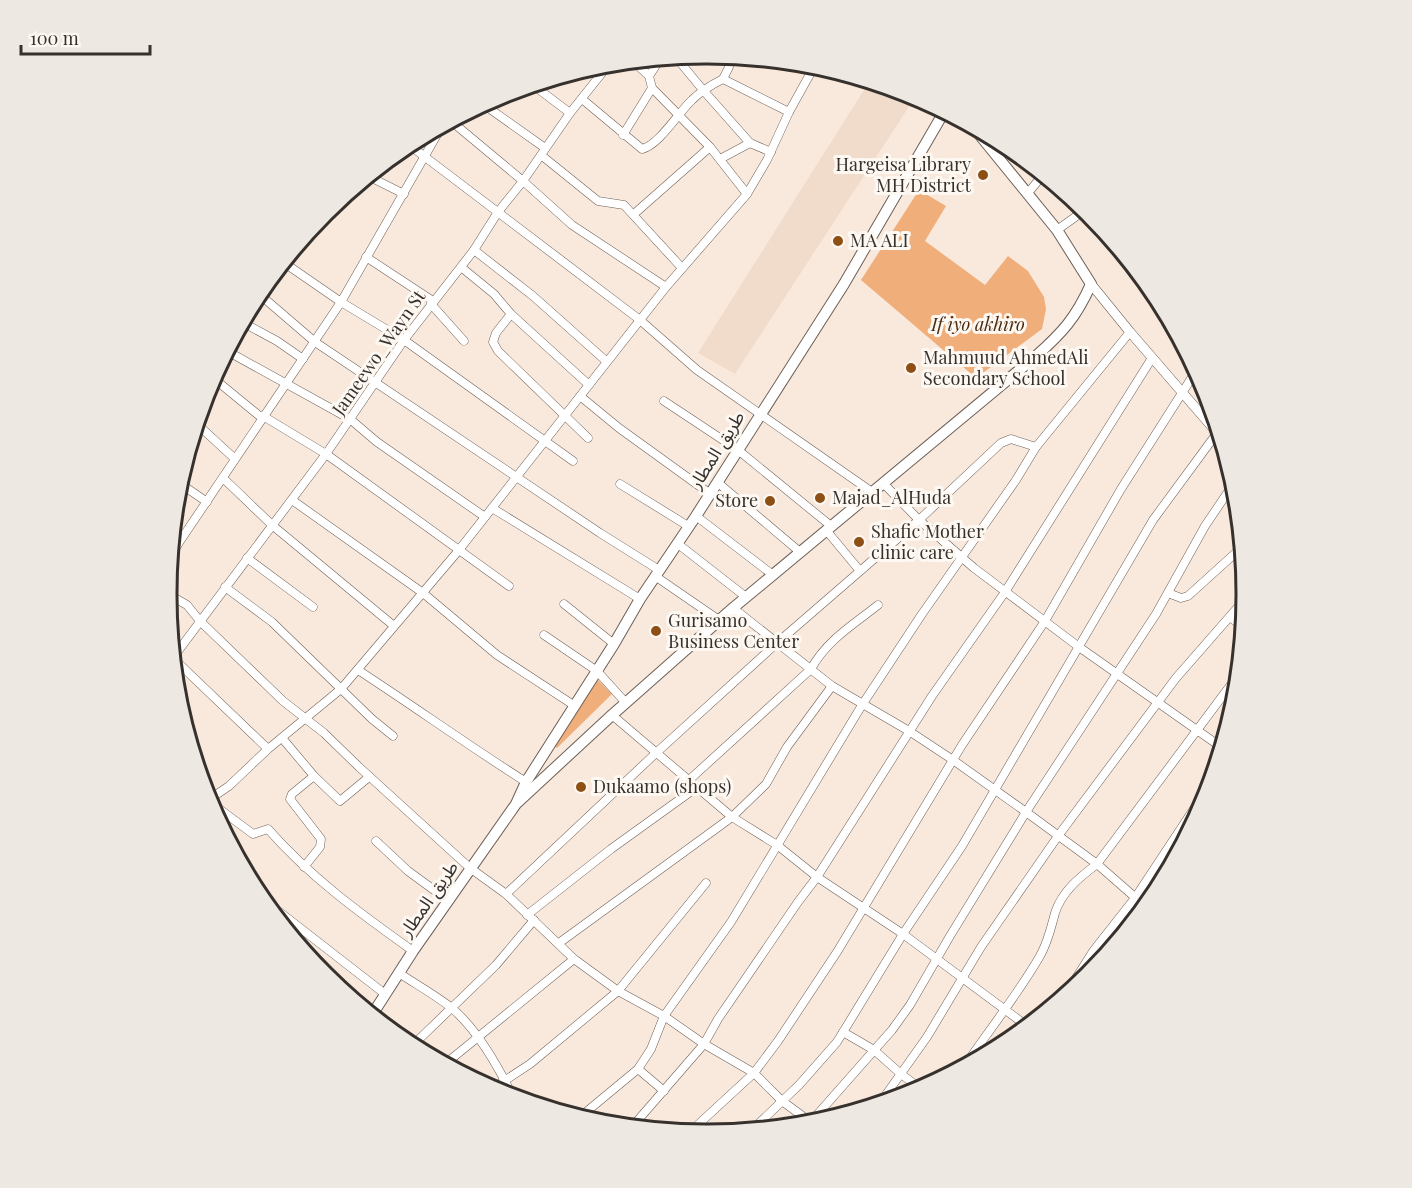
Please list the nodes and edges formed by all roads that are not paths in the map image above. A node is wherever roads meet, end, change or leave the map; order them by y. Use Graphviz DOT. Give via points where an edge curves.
graph roads {
  1 [pos="684,65"];
  2 [pos="729,65"];
  3 [pos="654,67"];
  4 [pos="641,69"];
  5 [pos="808,75"];
  6 [pos="598,76"];
  7 [pos="649,76"];
  8 [pos="723,79"];
  9 [pos="652,88"];
  10 [pos="703,90"];
  11 [pos="542,91"];
  12 [pos="582,99"];
  13 [pos="491,110"];
  14 [pos="570,112"];
  15 [pos="789,112"];
  16 [pos="678,114"];
  17 [pos="940,119"];
  18 [pos="458,126"];
  19 [pos="623,135"];
  20 [pos="432,141"];
  21 [pos="750,143"];
  22 [pos="710,147"];
  23 [pos="992,149"];
  24 [pos="417,151"];
  25 [pos="543,151"];
  26 [pos="771,152"];
  27 [pos="423,155"];
  28 [pos="720,159"];
  29 [pos="376,180"];
  30 [pos="523,181"];
  31 [pos="1037,182"];
  32 [pos="404,194"];
  33 [pos="747,194"];
  34 [pos="1027,194"];
  35 [pos="498,212"];
  36 [pos="634,214"];
  37 [pos="1076,216"];
  38 [pos="1058,230"];
  39 [pos="474,250"];
  40 [pos="366,257"];
  41 [pos="290,267"];
  42 [pos="461,267"];
  43 [pos="682,268"];
  44 [pos="1091,284"];
  45 [pos="666,287"];
  46 [pos="266,299"];
  47 [pos="341,302"];
  48 [pos="432,303"];
  49 [pos="511,314"];
  50 [pos="640,320"];
  51 [pos="249,326"];
  52 [pos="1130,332"];
  53 [pos="404,340"];
  54 [pos="464,341"];
  55 [pos="315,342"];
  56 [pos="234,355"];
  57 [pos="1152,358"];
  58 [pos="303,359"];
  59 [pos="606,361"];
  60 [pos="1190,380"];
  61 [pos="376,382"];
  62 [pos="220,384"];
  63 [pos="287,384"];
  64 [pos="589,385"];
  65 [pos="1182,392"];
  66 [pos="580,396"];
  67 [pos="664,401"];
  68 [pos="1203,412"];
  69 [pos="759,414"];
  70 [pos="262,417"];
  71 [pos="564,417"];
  72 [pos="350,419"];
  73 [pos="203,430"];
  74 [pos="588,438"];
  75 [pos="546,440"];
  76 [pos="1212,442"];
  77 [pos="1036,447"];
  78 [pos="738,450"];
  79 [pos="326,454"];
  80 [pos="235,459"];
  81 [pos="573,461"];
  82 [pos="517,477"];
  83 [pos="223,478"];
  84 [pos="717,482"];
  85 [pos="620,484"];
  86 [pos="884,484"];
  87 [pos="188,489"];
  88 [pos="872,492"];
  89 [pos="709,494"];
  90 [pos="1226,495"];
  91 [pos="292,500"];
  92 [pos="207,502"];
  93 [pos="492,508"];
  94 [pos="696,516"];
  95 [pos="485,517"];
  96 [pos="919,520"];
  97 [pos="272,525"];
  98 [pos="688,526"];
  99 [pos="829,528"];
  100 [pos="180,542"];
  101 [pos="678,543"];
  102 [pos="459,550"];
  103 [pos="800,552"];
  104 [pos="1234,555"];
  105 [pos="961,557"];
  106 [pos="247,558"];
  107 [pos="860,572"];
  108 [pos="657,573"];
  109 [pos="773,575"];
  110 [pos="509,586"];
  111 [pos="225,587"];
  112 [pos="1005,592"];
  113 [pos="423,593"];
  114 [pos="1168,593"];
  115 [pos="746,597"];
  116 [pos="177,599"];
  117 [pos="640,599"];
  118 [pos="564,604"];
  119 [pos="878,605"];
  120 [pos="313,607"];
  121 [pos="734,608"];
  122 [pos="1235,611"];
  123 [pos="1230,617"];
  124 [pos="719,620"];
  125 [pos="1234,620"];
  126 [pos="200,621"];
  127 [pos="1045,621"];
  128 [pos="394,626"];
  129 [pos="544,635"];
  130 [pos="777,643"];
  131 [pos="614,644"];
  132 [pos="1079,647"];
  133 [pos="180,649"];
  134 [pos="182,666"];
  135 [pos="811,669"];
  136 [pos="358,670"];
  137 [pos="597,671"];
  138 [pos="1117,673"];
  139 [pos="832,686"];
  140 [pos="341,689"];
  141 [pos="1226,691"];
  142 [pos="626,703"];
  143 [pos="1158,703"];
  144 [pos="862,705"];
  145 [pos="575,706"];
  146 [pos="612,715"];
  147 [pos="306,718"];
  148 [pos="1197,730"];
  149 [pos="909,731"];
  150 [pos="393,736"];
  151 [pos="282,738"];
  152 [pos="1214,742"];
  153 [pos="268,748"];
  154 [pos="656,753"];
  155 [pos="954,760"];
  156 [pos="314,776"];
  157 [pos="369,777"];
  158 [pos="688,781"];
  159 [pos="526,782"];
  160 [pos="697,787"];
  161 [pos="994,791"];
  162 [pos="216,795"];
  163 [pos="516,804"];
  164 [pos="224,812"];
  165 [pos="1026,812"];
  166 [pos="732,817"];
  167 [pos="1181,828"];
  168 [pos="1058,836"];
  169 [pos="376,841"];
  170 [pos="777,845"];
  171 [pos="1097,864"];
  172 [pos="304,867"];
  173 [pos="470,868"];
  174 [pos="817,877"];
  175 [pos="706,883"];
  176 [pos="506,894"];
  177 [pos="1135,897"];
  178 [pos="1138,900"];
  179 [pos="449,901"];
  180 [pos="863,908"];
  181 [pos="530,917"];
  182 [pos="288,919"];
  183 [pos="903,934"];
  184 [pos="559,943"];
  185 [pos="413,951"];
  186 [pos="574,959"];
  187 [pos="936,960"];
  188 [pos="1088,960"];
  189 [pos="399,973"];
  190 [pos="962,978"];
  191 [pos="618,991"];
  192 [pos="385,994"];
  193 [pos="376,1008"];
  194 [pos="451,1008"];
  195 [pos="1005,1008"];
  196 [pos="664,1016"];
  197 [pos="1020,1020"];
  198 [pos="843,1032"];
  199 [pos="477,1036"];
  200 [pos="419,1039"];
  201 [pos="705,1044"];
  202 [pos="874,1050"];
  203 [pos="976,1050"];
  204 [pos="451,1058"];
  205 [pos="638,1069"];
  206 [pos="754,1073"];
  207 [pos="901,1074"];
  208 [pos="503,1080"];
  209 [pos="501,1082"];
  210 [pos="911,1082"];
  211 [pos="505,1084"];
  212 [pos="889,1090"];
  213 [pos="664,1091"];
  214 [pos="782,1101"];
  215 [pos="589,1110"];
  216 [pos="821,1110"];
  217 [pos="799,1115"];
  218 [pos="639,1119"];
  219 [pos="762,1120"];
  220 [pos="699,1124"];
  1 -- 10 [label="street"];
  2 -- 8 [label="street"];
  3 -- 7 [label="street"];
  4 -- 7 [label="street"];
  5 -- 15 [label="street"];
  6 -- 12 [label="street, Jameewo_Wayn St"];
  7 -- 9 [label="street"];
  8 -- 10 [label="street"];
  8 -- 15 [label="street"];
  9 -- 16 [label="street"];
  9 -- 19 [label="street"];
  10 -- 16 [label="street"];
  10 -- 21 [label="street"];
  11 -- 14 [label="street"];
  12 -- 14 [label="street, Jameewo_Wayn St"];
  12 -- 19 [label="street"];
  13 -- 25 [label="street"];
  14 -- 25 [label="street, Jameewo_Wayn St"];
  15 -- 26 [label="street"];
  16 -- 19 [label="street" via="646,148 638,147"];
  16 -- 22 [label="street"];
  17 -- 69 [label="main road, طريق المطار" via="844,284"];
  18 -- 30 [label="street"];
  20 -- 27 [label="street"];
  21 -- 26 [label="street"];
  21 -- 28 [label="street"];
  22 -- 28 [label="street"];
  22 -- 36 [label="street"];
  23 -- 34 [label="main road"];
  24 -- 27 [label="street"];
  25 -- 30 [label="street, Jameewo_Wayn St"];
  25 -- 36 [label="street" via="598,201 624,205"];
  26 -- 33 [label="street"];
  27 -- 32 [label="street"];
  27 -- 35 [label="street"];
  28 -- 33 [label="street"];
  29 -- 32 [label="street"];
  30 -- 35 [label="street, Jameewo_Wayn St"];
  30 -- 45 [label="street" via="572,225"];
  31 -- 34 [label="street"];
  32 -- 40 [label="street"];
  33 -- 43 [label="street"];
  34 -- 38 [label="main road"];
  35 -- 39 [label="street, Jameewo_Wayn St"];
  35 -- 50 [label="street"];
  36 -- 43 [label="street"];
  37 -- 38 [label="street"];
  38 -- 44 [label="main road"];
  39 -- 42 [label="street, Jameewo_Wayn St"];
  39 -- 59 [label="street"];
  40 -- 47 [label="street"];
  40 -- 48 [label="street"];
  41 -- 47 [label="street"];
  42 -- 48 [label="street, Jameewo_Wayn St"];
  42 -- 49 [label="street"];
  43 -- 45 [label="street"];
  44 -- 52 [label="street"];
  44 -- 86 [label="main road, طريق المطار" via="1062,333"];
  45 -- 50 [label="street"];
  46 -- 55 [label="street"];
  47 -- 53 [label="street"];
  47 -- 55 [label="street"];
  48 -- 53 [label="street, Jameewo_Wayn St"];
  48 -- 54 [label="street"];
  49 -- 64 [label="street"];
  49 -- 71 [label="street" via="493,342"];
  50 -- 59 [label="street"];
  50 -- 69 [label="street" via="696,370"];
  51 -- 58 [label="street"];
  52 -- 57 [label="street"];
  52 -- 77 [label="street"];
  53 -- 61 [label="street, Jameewo_Wayn St"];
  53 -- 75 [label="street"];
  55 -- 58 [label="street"];
  55 -- 61 [label="street"];
  56 -- 63 [label="street"];
  57 -- 65 [label="street"];
  57 -- 112 [label="street"];
  58 -- 63 [label="street"];
  59 -- 64 [label="street"];
  60 -- 65 [label="street"];
  61 -- 72 [label="street, Jameewo_Wayn St"];
  61 -- 82 [label="street"];
  62 -- 70 [label="street"];
  63 -- 70 [label="street"];
  63 -- 72 [label="street"];
  64 -- 66 [label="street"];
  65 -- 68 [label="street"];
  65 -- 127 [label="street"];
  66 -- 71 [label="street"];
  66 -- 89 [label="street"];
  67 -- 78 [label="street"];
  69 -- 78 [label="main road, طريق المطار"];
  69 -- 88 [label="street"];
  70 -- 79 [label="street"];
  70 -- 80 [label="street"];
  71 -- 74 [label="street"];
  71 -- 75 [label="street"];
  72 -- 79 [label="street, Jameewo_Wayn St"];
  72 -- 95 [label="street"];
  73 -- 80 [label="street"];
  75 -- 81 [label="street"];
  75 -- 82 [label="street"];
  76 -- 132 [label="street" via="1153,520"];
  77 -- 96 [label="street" via="1011,439 1001,443"];
  77 -- 105 [label="street"];
  78 -- 84 [label="main road, طريق المطار"];
  78 -- 99 [label="street"];
  79 -- 91 [label="street, Jameewo_Wayn St"];
  79 -- 102 [label="street"];
  80 -- 83 [label="street"];
  82 -- 93 [label="street"];
  82 -- 108 [label="street"];
  83 -- 92 [label="street"];
  83 -- 97 [label="street"];
  84 -- 89 [label="main road, طريق المطار"];
  84 -- 103 [label="street"];
  85 -- 98 [label="street"];
  86 -- 88 [label="main road, طريق المطار"];
  86 -- 96 [label="street"];
  87 -- 92 [label="street"];
  88 -- 99 [label="main road, طريق المطار"];
  89 -- 94 [label="main road, طريق المطار"];
  90 -- 114 [label="street"];
  91 -- 97 [label="street, Jameewo_Wayn St"];
  91 -- 113 [label="street"];
  92 -- 100 [label="street"];
  93 -- 95 [label="street"];
  93 -- 117 [label="street"];
  94 -- 98 [label="main road, طريق المطار"];
  94 -- 109 [label="street"];
  95 -- 102 [label="street"];
  96 -- 105 [label="street"];
  96 -- 107 [label="street"];
  97 -- 106 [label="street, Jameewo_Wayn St"];
  97 -- 128 [label="street"];
  98 -- 101 [label="main road, طريق المطار"];
  99 -- 103 [label="main road, طريق المطار"];
  99 -- 107 [label="street"];
  101 -- 108 [label="main road, طريق المطار"];
  101 -- 115 [label="street"];
  102 -- 110 [label="street"];
  102 -- 113 [label="street"];
  103 -- 109 [label="main road, طريق المطار"];
  104 -- 114 [label="street" via="1188,596 1181,598"];
  105 -- 112 [label="street"];
  105 -- 144 [label="street"];
  106 -- 111 [label="street, Jameewo_Wayn St"];
  106 -- 120 [label="street"];
  107 -- 130 [label="street"];
  108 -- 117 [label="main road, طريق المطار"];
  108 -- 124 [label="street"];
  109 -- 115 [label="main road, طريق المطار"];
  111 -- 126 [label="street, Jameewo_Wayn St"];
  111 -- 140 [label="street" via="272,622"];
  112 -- 127 [label="street"];
  112 -- 149 [label="street"];
  113 -- 128 [label="street"];
  113 -- 145 [label="street" via="497,655"];
  114 -- 138 [label="street"];
  115 -- 121 [label="main road, طريق المطار"];
  116 -- 126 [label="street"];
  117 -- 131 [label="main road, طريق المطار"];
  118 -- 131 [label="street"];
  119 -- 135 [label="street" via="828,643"];
  121 -- 124 [label="main road, طريق المطار"];
  121 -- 130 [label="street"];
  122 -- 123 [label="street"];
  123 -- 125 [label="street"];
  123 -- 143 [label="street"];
  124 -- 142 [label="main road, طريق المطار"];
  126 -- 133 [label="street, Jameewo_Wayn St"];
  126 -- 147 [label="street"];
  127 -- 132 [label="street"];
  127 -- 155 [label="street"];
  128 -- 136 [label="street"];
  129 -- 137 [label="street"];
  130 -- 135 [label="street"];
  130 -- 154 [label="street"];
  131 -- 137 [label="main road, طريق المطار"];
  132 -- 138 [label="street"];
  132 -- 161 [label="street"];
  134 -- 153 [label="street"];
  135 -- 139 [label="street"];
  135 -- 158 [label="street"];
  136 -- 140 [label="street"];
  136 -- 159 [label="street"];
  137 -- 142 [label="street"];
  137 -- 145 [label="main road, طريق المطار"];
  138 -- 143 [label="street"];
  138 -- 165 [label="street"];
  139 -- 144 [label="street"];
  139 -- 166 [label="street" via="766,784"];
  140 -- 147 [label="street"];
  140 -- 150 [label="street"];
  141 -- 148 [label="street"];
  142 -- 146 [label="main road, طريق المطار"];
  143 -- 148 [label="street"];
  143 -- 168 [label="street"];
  144 -- 149 [label="street"];
  144 -- 170 [label="street"];
  145 -- 159 [label="main road, طريق المطار"];
  146 -- 154 [label="street"];
  146 -- 163 [label="main road, طريق المطار"];
  147 -- 151 [label="street"];
  147 -- 157 [label="street"];
  148 -- 152 [label="street"];
  148 -- 171 [label="street"];
  149 -- 155 [label="street"];
  149 -- 174 [label="street"];
  151 -- 153 [label="street"];
  151 -- 156 [label="street"];
  153 -- 162 [label="street"];
  154 -- 158 [label="street"];
  154 -- 176 [label="street"];
  155 -- 161 [label="street"];
  155 -- 180 [label="street"];
  156 -- 157 [label="street" via="340,801"];
  156 -- 172 [label="street" via="290,799 321,838 320,847"];
  157 -- 173 [label="street"];
  158 -- 160 [label="street"];
  159 -- 163 [label="main road, طريق المطار"];
  160 -- 166 [label="street"];
  160 -- 181 [label="street" via="611,849"];
  161 -- 165 [label="street"];
  161 -- 183 [label="street"];
  163 -- 173 [label="main road, طريق المطار"];
  164 -- 172 [label="street" via="253,834 268,829"];
  165 -- 168 [label="street"];
  165 -- 187 [label="street"];
  166 -- 170 [label="street"];
  166 -- 184 [label="street"];
  167 -- 177 [label="street"];
  168 -- 171 [label="street"];
  168 -- 190 [label="street"];
  169 -- 179 [label="street"];
  170 -- 174 [label="street"];
  170 -- 196 [label="street" via="731,922"];
  171 -- 177 [label="street"];
  171 -- 195 [label="street" via="1063,896 1040,956"];
  172 -- 185 [label="street"];
  173 -- 176 [label="street"];
  173 -- 179 [label="main road, طريق المطار"];
  174 -- 180 [label="street"];
  174 -- 201 [label="street" via="718,1019"];
  175 -- 191 [label="street"];
  176 -- 181 [label="street"];
  177 -- 178 [label="street"];
  177 -- 188 [label="street"];
  179 -- 185 [label="main road, طريق المطار"];
  180 -- 183 [label="street"];
  180 -- 206 [label="street"];
  181 -- 184 [label="street"];
  181 -- 194 [label="street" via="496,965"];
  182 -- 192 [label="street"];
  183 -- 187 [label="street"];
  183 -- 198 [label="street"];
  184 -- 186 [label="street"];
  185 -- 189 [label="main road, طريق المطار"];
  186 -- 191 [label="street"];
  186 -- 199 [label="street"];
  187 -- 190 [label="street"];
  187 -- 202 [label="street" via="910,1005"];
  189 -- 192 [label="main road, طريق المطار"];
  189 -- 194 [label="street"];
  190 -- 195 [label="street"];
  190 -- 207 [label="street"];
  191 -- 196 [label="street"];
  191 -- 208 [label="street" via="530,1064"];
  192 -- 193 [label="main road, طريق المطار"];
  194 -- 199 [label="street"];
  194 -- 200 [label="street"];
  195 -- 197 [label="street"];
  195 -- 203 [label="street"];
  196 -- 201 [label="street"];
  196 -- 205 [label="street"];
  198 -- 202 [label="street"];
  198 -- 214 [label="street"];
  199 -- 204 [label="street"];
  199 -- 208 [label="street"];
  201 -- 206 [label="street"];
  201 -- 213 [label="street"];
  202 -- 207 [label="street"];
  202 -- 216 [label="street"];
  205 -- 213 [label="street"];
  205 -- 215 [label="street"];
  206 -- 214 [label="street"];
  206 -- 220 [label="street"];
  207 -- 210 [label="street"];
  207 -- 212 [label="street"];
  208 -- 209 [label="street"];
  208 -- 211 [label="street"];
  213 -- 218 [label="street"];
  214 -- 217 [label="street"];
  214 -- 219 [label="street"];
}
